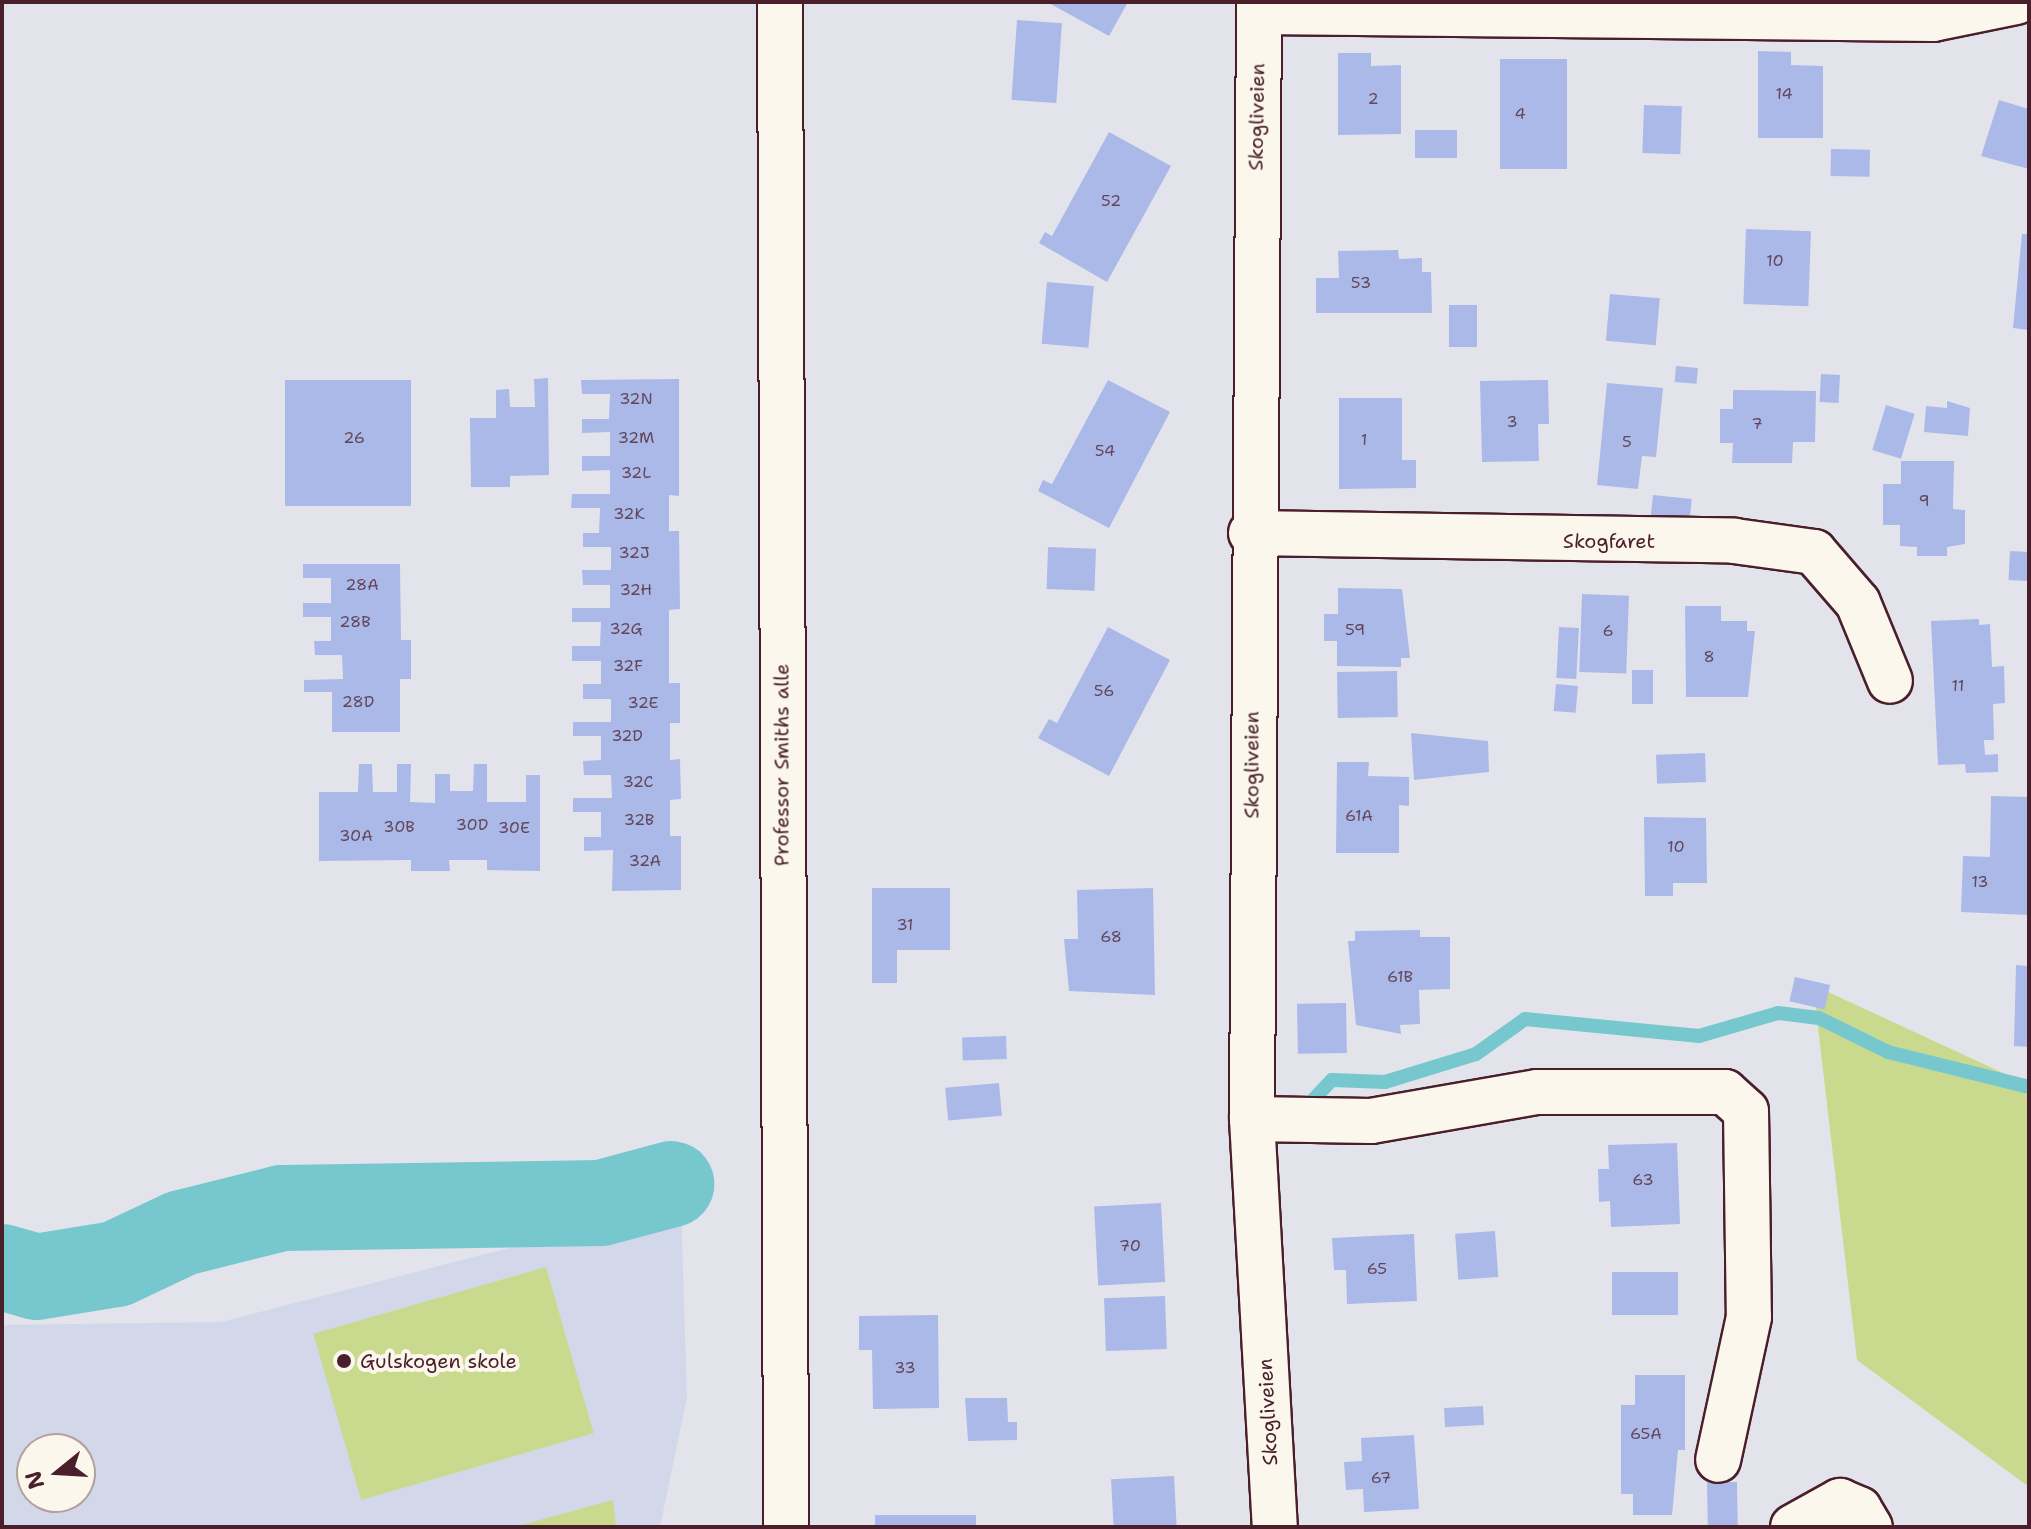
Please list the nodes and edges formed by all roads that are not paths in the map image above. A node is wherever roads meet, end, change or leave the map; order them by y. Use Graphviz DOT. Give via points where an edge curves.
graph roads {
  1 [pos="780,2"];
  2 [pos="2016,2"];
  3 [pos="1259,7"];
  4 [pos="1251,533"];
  5 [pos="1890,681"];
  6 [pos="1252,1119"];
  7 [pos="1718,1460"];
  8 [pos="786,1527"];
  9 [pos="1275,1527"];
  10 [pos="1793,1527"];
  11 [pos="1870,1527"];
  1 -- 8 [label="street, Professor Smiths alle"];
  2 -- 3 [label="street" via="1933,19"];
  3 -- 4 [label="street, Skogliveien"];
  4 -- 5 [label="street, Skogfaret" via="1734,541 1814,552 1858,603"];
  4 -- 6 [label="street, Skogliveien"];
  6 -- 7 [label="street" via="1371,1121 1537,1092 1725,1092 1746,1111 1749,1317"];
  6 -- 9 [label="street, Skogliveien"];
  10 -- 11 [label="street" via="1840,1501 1859,1509"];
}
